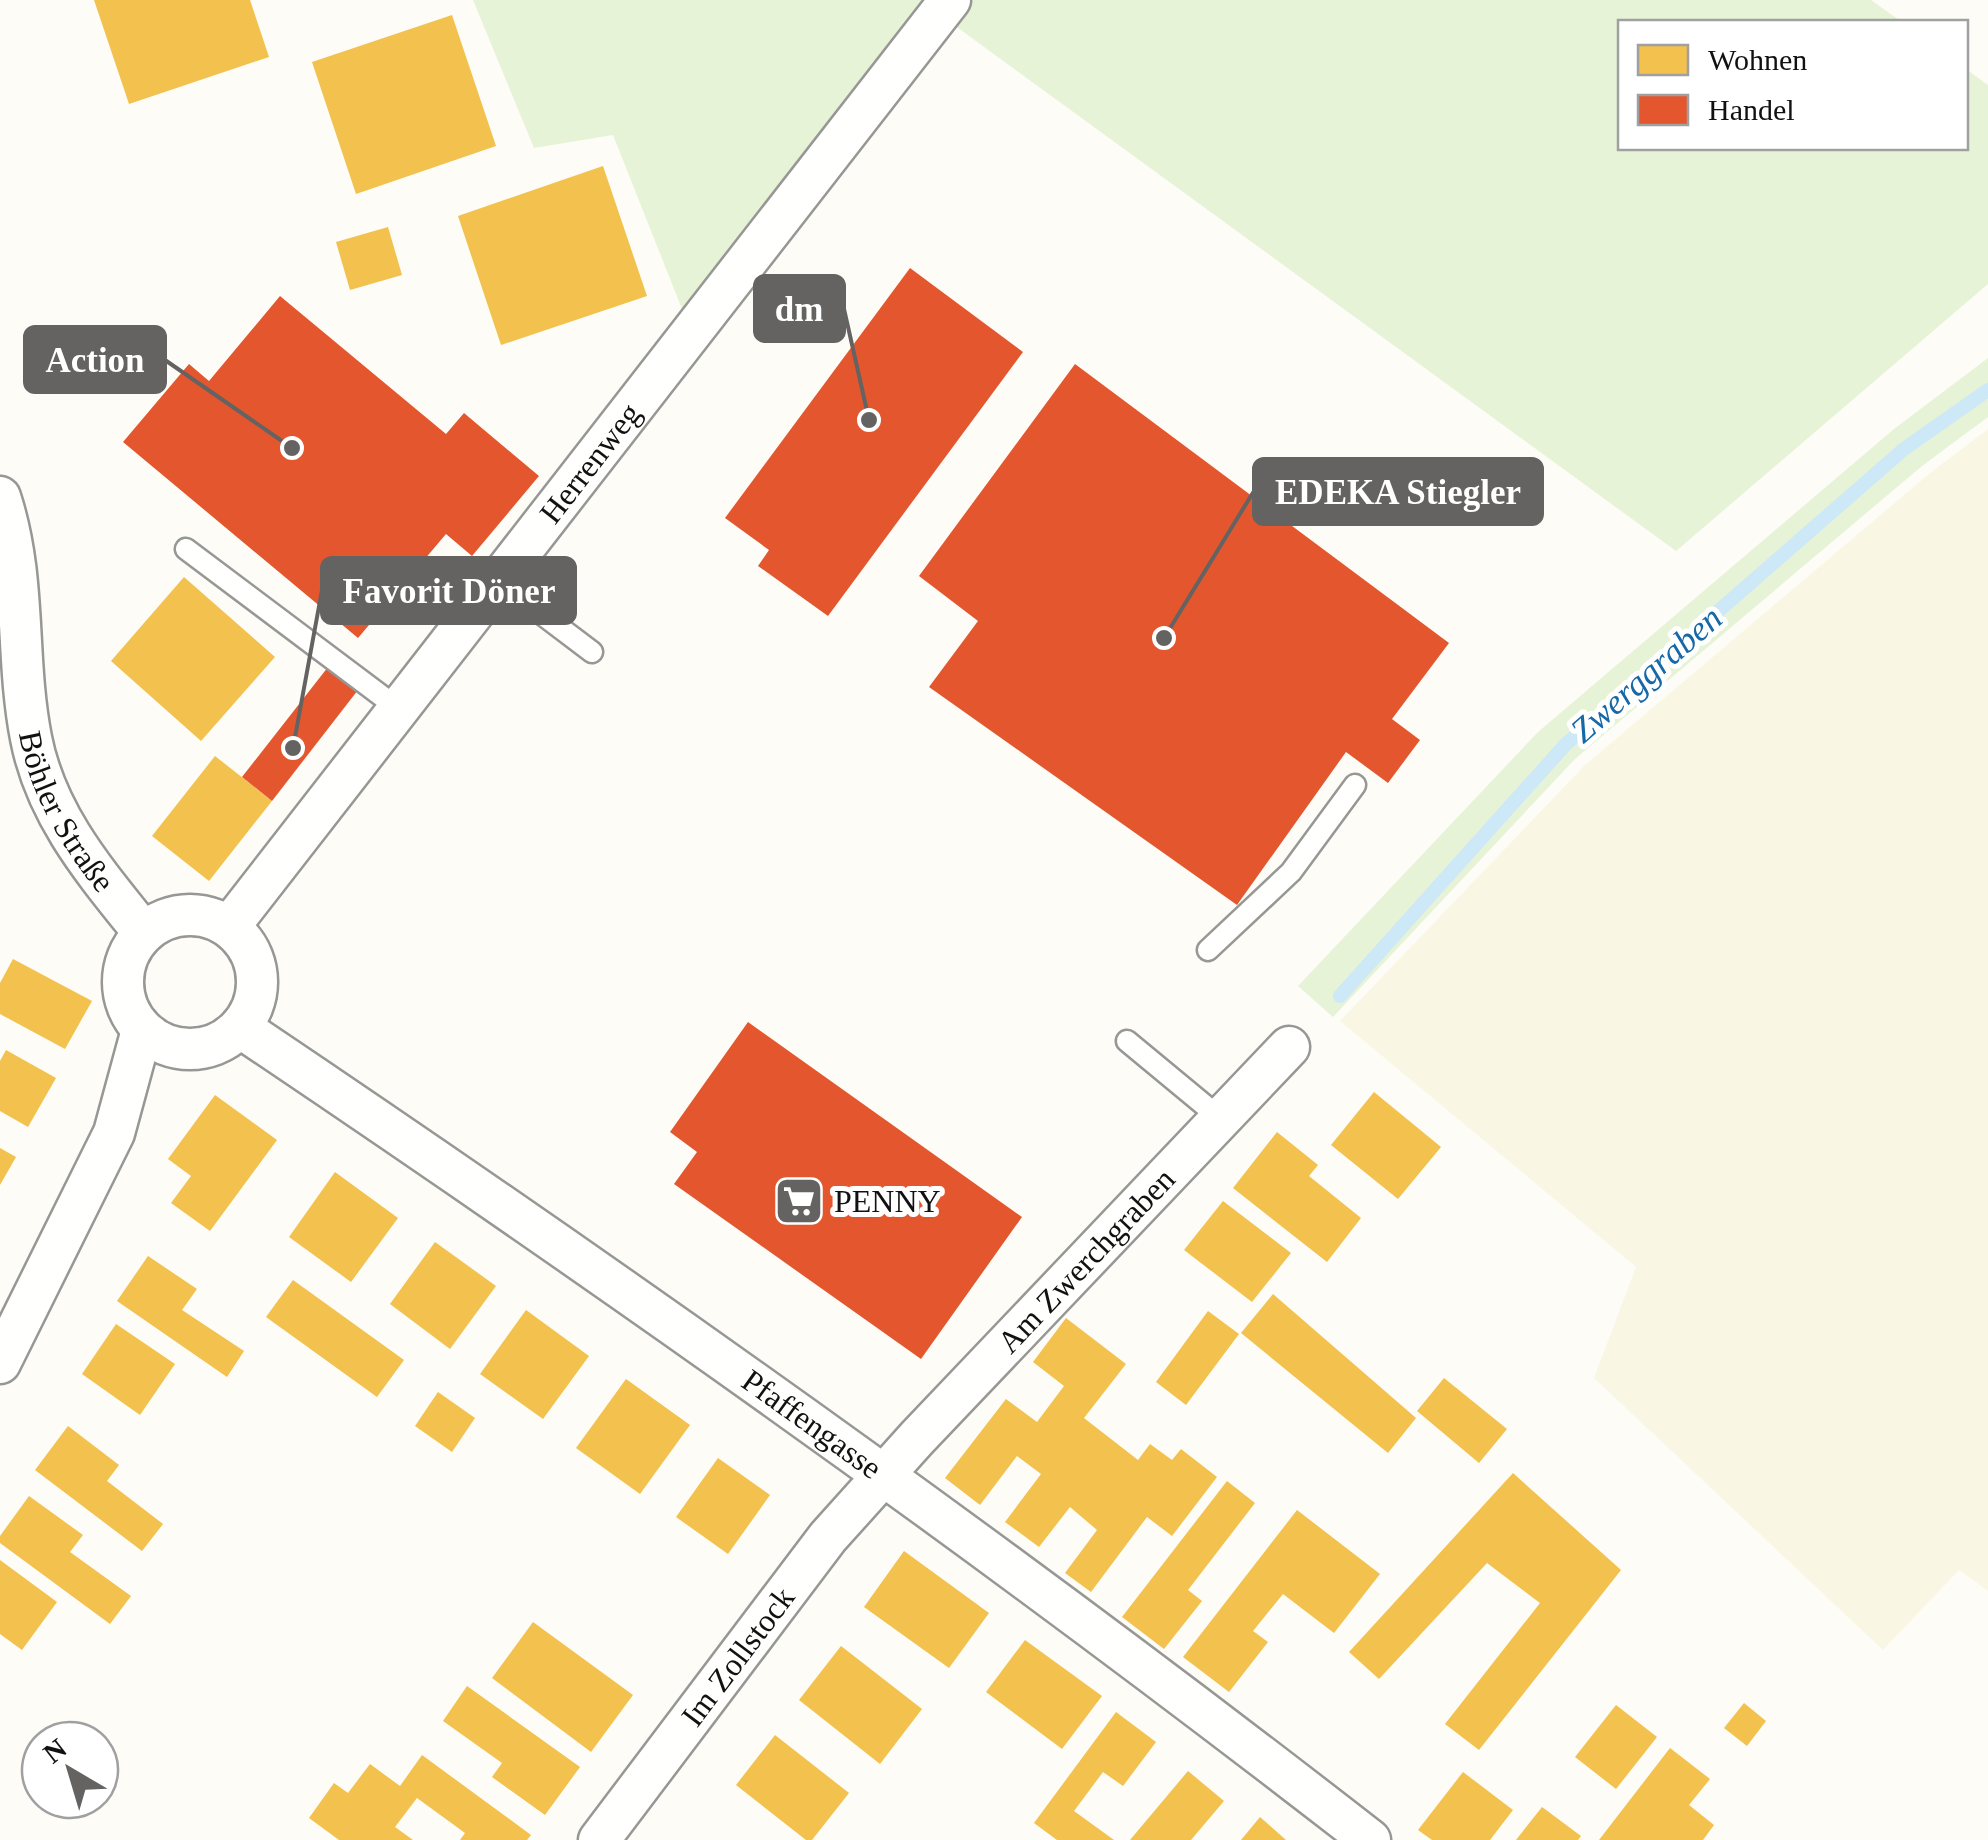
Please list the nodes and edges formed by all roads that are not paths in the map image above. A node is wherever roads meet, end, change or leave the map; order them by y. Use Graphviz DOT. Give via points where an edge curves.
graph roads {
  1 [pos="950,0"];
  2 [pos="0,497"];
  3 [pos="186,549"];
  4 [pos="498,580"];
  5 [pos="592,652"];
  6 [pos="399,709"];
  7 [pos="16,745"];
  8 [pos="1355,785"];
  9 [pos="228,927"];
  10 [pos="144,933"];
  11 [pos="1208,950"];
  12 [pos="240,1028"];
  13 [pos="142,1030"];
  14 [pos="1127,1041"];
  15 [pos="1290,1047"];
  16 [pos="186,1050"];
  17 [pos="1220,1118"];
  18 [pos="114,1134"];
  19 [pos="0,1363"];
  20 [pos="883,1476"];
  21 [pos="599,1840"];
  22 [pos="1370,1840"];
  1 -- 4 [label="street, Herrenweg"];
  2 -- 7 [label="street, Böhler Straße" via="16,551"];
  3 -- 6 [label="lane"];
  4 -- 5 [label="lane"];
  4 -- 6 [label="street, Herrenweg"];
  6 -- 9 [label="street, Herrenweg"];
  7 -- 10 [label="street, Böhler Straße" via="99,879"];
  8 -- 11 [label="lane" via="1290,872"];
  9 -- 10 [label="street" via="185,915"];
  9 -- 12 [label="street" via="255,964 253,1008"];
  10 -- 13 [label="street" via="122,980"];
  12 -- 16 [label="street" via="216,1045"];
  12 -- 20 [label="street, Pfaffengasse" via="518,1215"];
  13 -- 16 [label="street"];
  13 -- 18 [label="street"];
  14 -- 17 [label="lane"];
  15 -- 17 [label="street, Am Zwerchgraben"];
  16 -- 18 [label="street"];
  17 -- 20 [label="street, Am Zwerchgraben"];
  18 -- 19 [label="street"];
  20 -- 21 [label="street, Im Zollstock" via="778,1600"];
  20 -- 22 [label="street, Pfaffengasse"];
}
